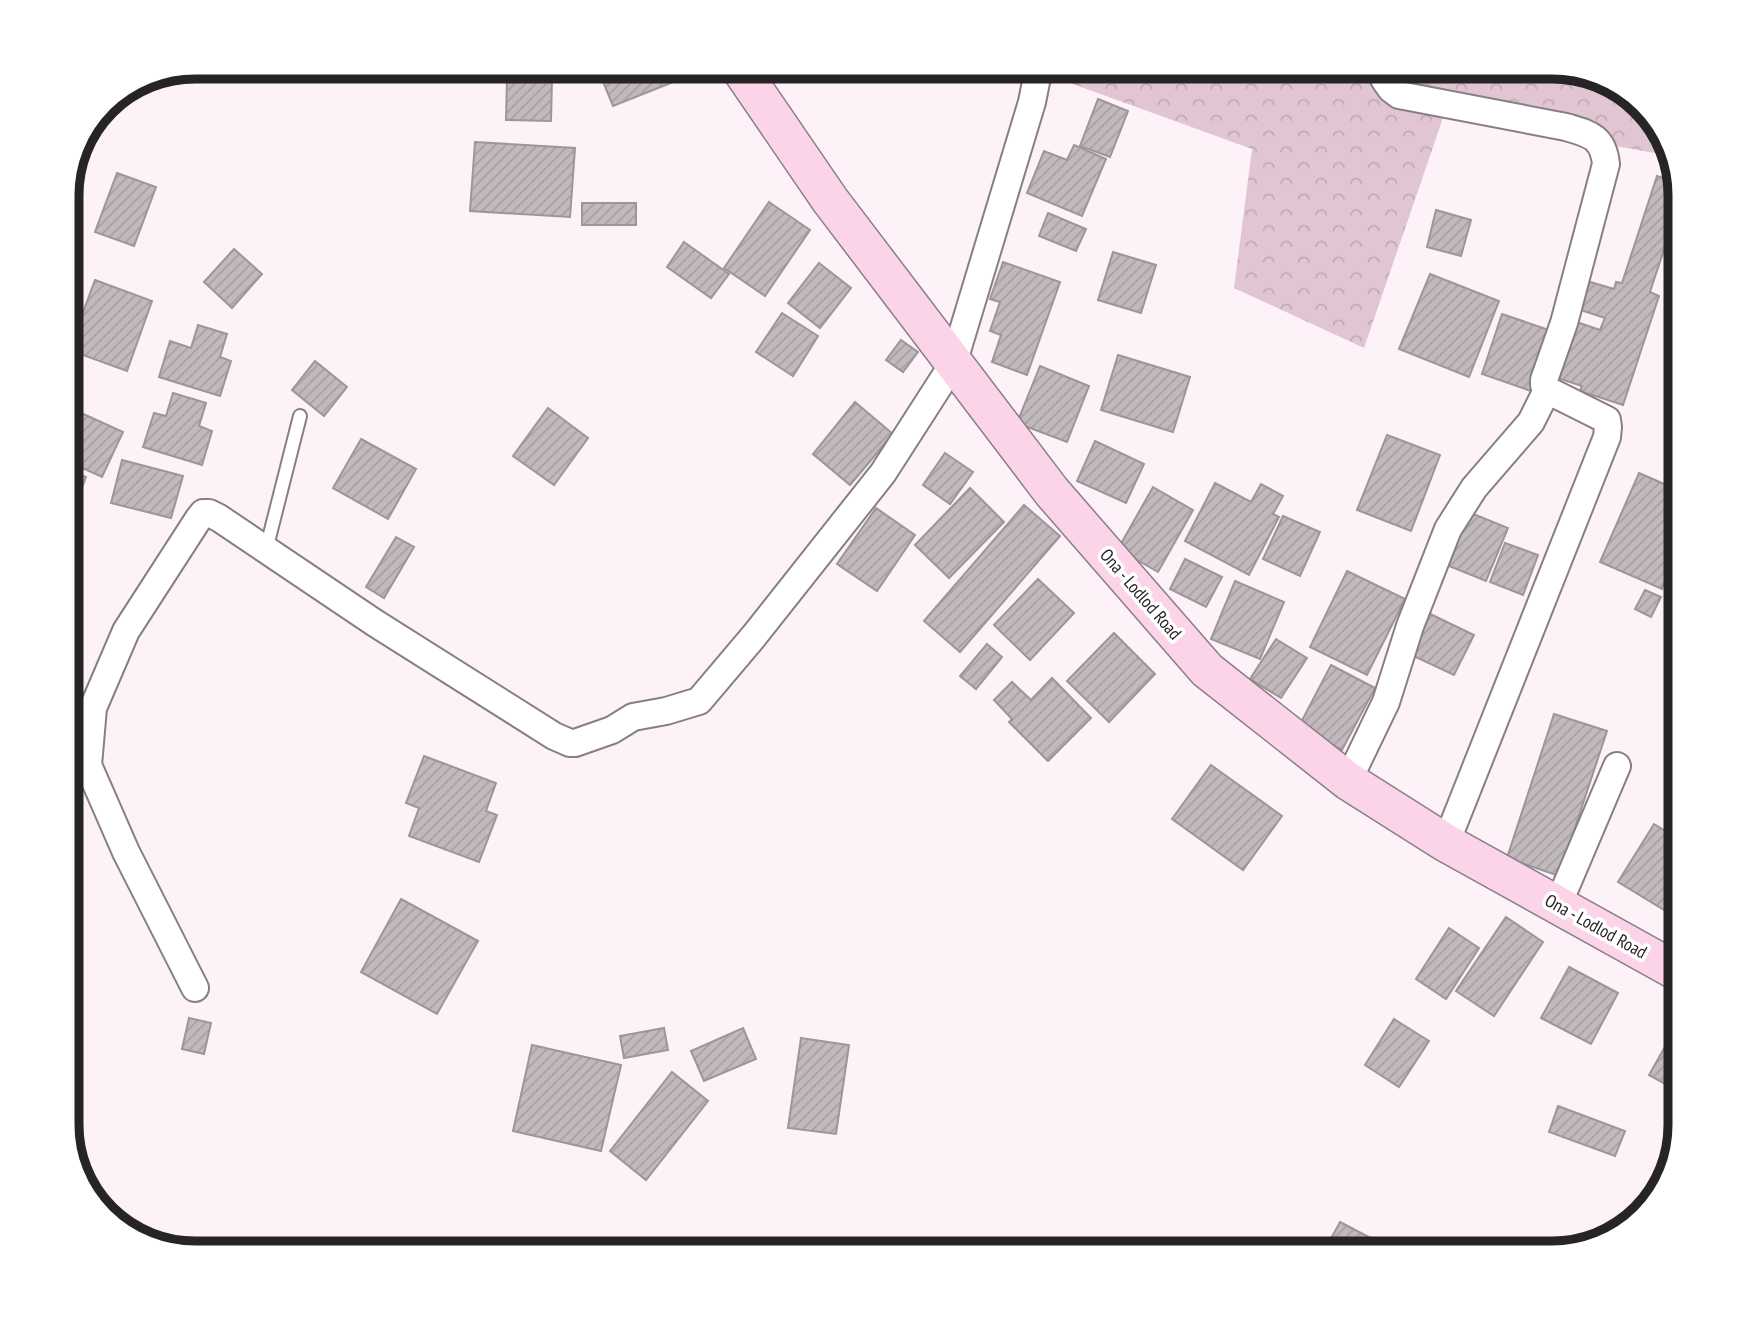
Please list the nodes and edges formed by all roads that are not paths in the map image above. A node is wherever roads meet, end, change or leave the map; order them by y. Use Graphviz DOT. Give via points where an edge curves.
graph roads {
  1 [pos="748,79"];
  2 [pos="1036,79"];
  3 [pos="1384,79"];
  4 [pos="953,364"];
  5 [pos="1547,390"];
  6 [pos="300,416"];
  7 [pos="266,550"];
  8 [pos="1617,766"];
  9 [pos="1348,781"];
  10 [pos="1446,843"];
  11 [pos="1558,905"];
  12 [pos="1668,966"];
  13 [pos="195,988"];
  1 -- 4 [label="main road, Ona - Lodlod Road" via="830,200"];
  2 -- 4 [label="street"];
  3 -- 5 [label="street" via="1399,95 1566,127 1592,135 1603,149 1606,164 1544,380"];
  4 -- 7 [label="street" via="883,473 699,701 633,717 582,741 570,743 554,736"];
  4 -- 9 [label="main road, Ona - Lodlod Road" via="1052,492 1207,670"];
  5 -- 9 [label="street" via="1531,422 1474,488 1448,529 1386,702"];
  5 -- 10 [label="street" via="1607,420 1607,437"];
  6 -- 7 [label="lane"];
  7 -- 13 [label="street" via="219,518 203,513 126,631 93,708 88,765"];
  8 -- 11 [label="street"];
  9 -- 10 [label="main road, Ona - Lodlod Road"];
  10 -- 11 [label="main road, Ona - Lodlod Road"];
  11 -- 12 [label="main road, Ona - Lodlod Road"];
}
